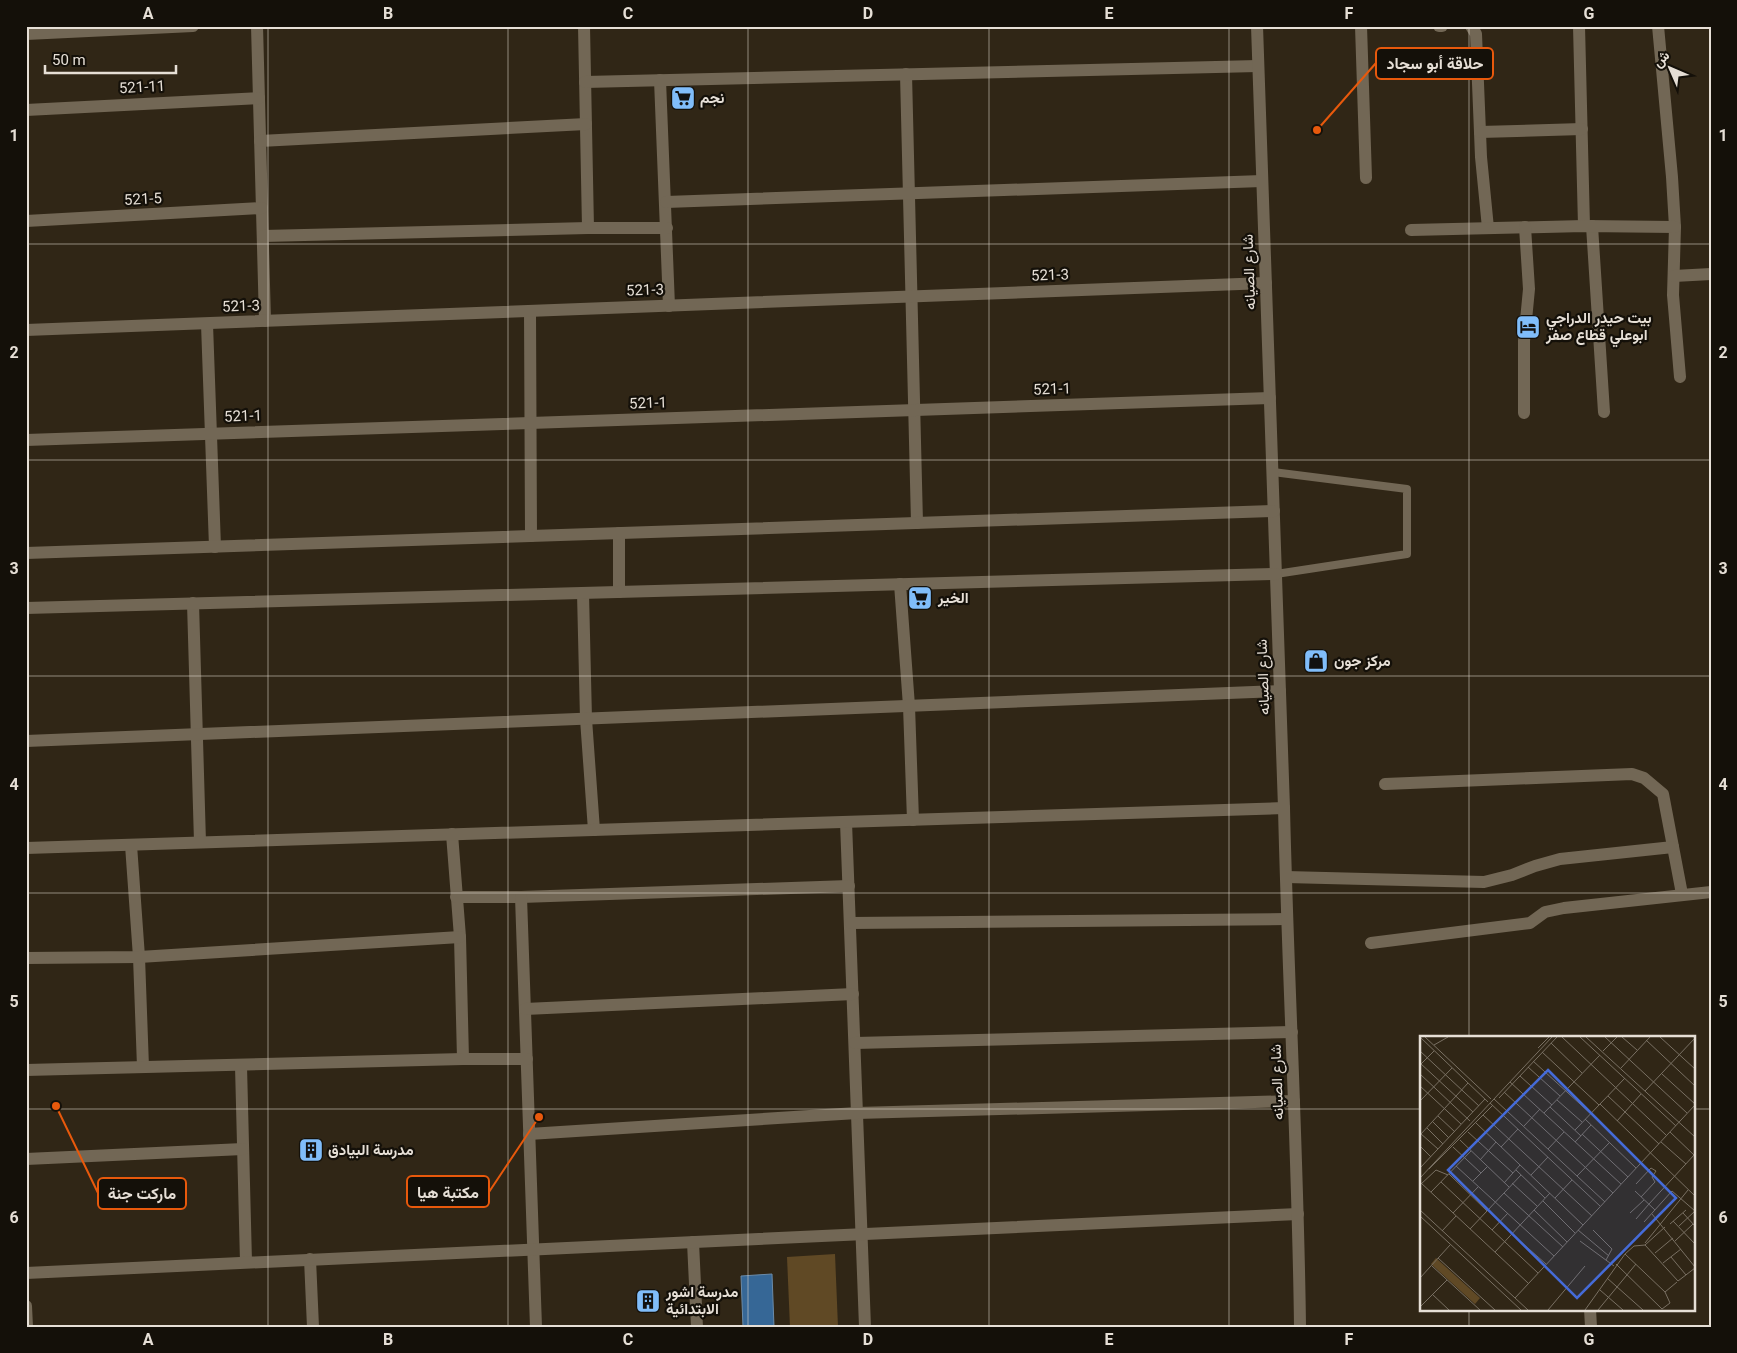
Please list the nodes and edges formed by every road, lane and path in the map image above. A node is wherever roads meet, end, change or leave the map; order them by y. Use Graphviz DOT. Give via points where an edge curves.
graph roads {
  1 [pos="193,26"];
  2 [pos="257,26"];
  3 [pos="584,26"];
  4 [pos="1257,26"];
  5 [pos="1361,26"];
  6 [pos="1471,26"];
  7 [pos="1579,26"];
  8 [pos="1658,26"];
  9 [pos="26,34"];
  10 [pos="1258,66"];
  11 [pos="906,74"];
  12 [pos="660,80"];
  13 [pos="585,82"];
  14 [pos="259,98"];
  15 [pos="26,110"];
  16 [pos="586,124"];
  17 [pos="1582,129"];
  18 [pos="1480,132"];
  19 [pos="260,141"];
  20 [pos="1366,178"];
  21 [pos="1262,180"];
  22 [pos="909,193"];
  23 [pos="666,202"];
  24 [pos="262,208"];
  25 [pos="26,221"];
  26 [pos="1588,226"];
  27 [pos="1675,227"];
  28 [pos="588,228"];
  29 [pos="667,228"];
  30 [pos="1488,228"];
  31 [pos="1525,228"];
  32 [pos="1411,230"];
  33 [pos="263,236"];
  34 [pos="1711,274"];
  35 [pos="1674,276"];
  36 [pos="1266,283"];
  37 [pos="912,296"];
  38 [pos="669,306"];
  39 [pos="530,311"];
  40 [pos="265,321"];
  41 [pos="207,324"];
  42 [pos="26,330"];
  43 [pos="1680,377"];
  44 [pos="1270,398"];
  45 [pos="914,410"];
  46 [pos="1604,412"];
  47 [pos="1524,413"];
  48 [pos="531,423"];
  49 [pos="211,434"];
  50 [pos="26,440"];
  51 [pos="1273,472"];
  52 [pos="1274,511"];
  53 [pos="917,523"];
  54 [pos="619,533"];
  55 [pos="531,536"];
  56 [pos="215,547"];
  57 [pos="26,553"];
  58 [pos="1276,574"];
  59 [pos="900,584"];
  60 [pos="619,592"];
  61 [pos="583,593"];
  62 [pos="193,604"];
  63 [pos="26,608"];
  64 [pos="1280,691"];
  65 [pos="909,706"];
  66 [pos="586,718"];
  67 [pos="197,734"];
  68 [pos="26,740"];
  69 [pos="1385,784"];
  70 [pos="1284,808"];
  71 [pos="913,820"];
  72 [pos="846,822"];
  73 [pos="594,830"];
  74 [pos="452,834"];
  75 [pos="200,842"];
  76 [pos="131,845"];
  77 [pos="1673,847"];
  78 [pos="26,848"];
  79 [pos="1286,877"];
  80 [pos="849,886"];
  81 [pos="1711,892"];
  82 [pos="1682,894"];
  83 [pos="456,897"];
  84 [pos="521,897"];
  85 [pos="1287,919"];
  86 [pos="851,923"];
  87 [pos="460,937"];
  88 [pos="1371,943"];
  89 [pos="139,957"];
  90 [pos="26,958"];
  91 [pos="852,994"];
  92 [pos="525,1009"];
  93 [pos="1292,1032"];
  94 [pos="854,1042"];
  95 [pos="464,1059"];
  96 [pos="527,1059"];
  97 [pos="241,1066"];
  98 [pos="143,1067"];
  99 [pos="26,1070"];
  100 [pos="1294,1101"];
  101 [pos="857,1113"];
  102 [pos="529,1134"];
  103 [pos="243,1150"];
  104 [pos="26,1159"];
  105 [pos="1298,1214"];
  106 [pos="862,1234"];
  107 [pos="693,1242"];
  108 [pos="533,1249"];
  109 [pos="310,1260"];
  110 [pos="246,1262"];
  111 [pos="26,1273"];
  112 [pos="26,1306"];
  113 [pos="1590,1310"];
  114 [pos="27,1327"];
  115 [pos="313,1327"];
  116 [pos="536,1327"];
  117 [pos="697,1327"];
  118 [pos="865,1327"];
  119 [pos="1300,1327"];
  120 [pos="1591,1327"];
  1 -- 9 [label="street"];
  2 -- 14 [label="street"];
  3 -- 13 [label="street"];
  4 -- 10 [label="street, شارع الصيانه"];
  5 -- 20 [label="street"];
  6 -- 18 [label="street" via="1476,34"];
  7 -- 17 [label="street"];
  8 -- 27 [label="street"];
  10 -- 11 [label="street"];
  10 -- 21 [label="street, شارع الصيانه"];
  11 -- 12 [label="street"];
  11 -- 22 [label="street"];
  12 -- 13 [label="street"];
  12 -- 23 [label="street"];
  13 -- 16 [label="street"];
  14 -- 15 [label="street, 521-11"];
  14 -- 19 [label="street"];
  16 -- 19 [label="street"];
  16 -- 28 [label="street"];
  17 -- 18 [label="street"];
  17 -- 26 [label="street"];
  18 -- 30 [label="street"];
  19 -- 24 [label="street"];
  21 -- 22 [label="street"];
  21 -- 36 [label="street, شارع الصيانه"];
  22 -- 23 [label="street"];
  22 -- 37 [label="street"];
  23 -- 29 [label="street"];
  24 -- 25 [label="street, 521-5"];
  24 -- 33 [label="street"];
  26 -- 27 [label="street"];
  26 -- 31 [label="street"];
  26 -- 46 [label="street"];
  27 -- 35 [label="street"];
  28 -- 29 [label="street"];
  28 -- 33 [label="street"];
  29 -- 38 [label="street"];
  30 -- 31 [label="street"];
  30 -- 32 [label="street"];
  31 -- 47 [label="street" via="1529,289 1524,341"];
  33 -- 40 [label="street"];
  34 -- 35 [label="street"];
  35 -- 43 [label="street"];
  36 -- 37 [label="street, 521-3"];
  36 -- 44 [label="street, شارع الصيانه"];
  37 -- 38 [label="street, 521-3"];
  37 -- 45 [label="street"];
  38 -- 39 [label="street, 521-3"];
  39 -- 40 [label="street, 521-3"];
  39 -- 48 [label="street"];
  40 -- 41 [label="street, 521-3"];
  41 -- 42 [label="street, 521-3"];
  41 -- 49 [label="street"];
  44 -- 45 [label="street, 521-1"];
  44 -- 51 [label="street, شارع الصيانه"];
  45 -- 48 [label="street, 521-1"];
  45 -- 53 [label="street"];
  48 -- 49 [label="street, 521-1"];
  48 -- 55 [label="street"];
  49 -- 50 [label="street, 521-1"];
  49 -- 56 [label="street"];
  51 -- 52 [label="street, شارع الصيانه"];
  51 -- 58 [label="lane" via="1407,489 1407,554"];
  52 -- 53 [label="street"];
  52 -- 58 [label="street, شارع الصيانه"];
  53 -- 54 [label="street"];
  54 -- 55 [label="street"];
  54 -- 60 [label="street"];
  55 -- 56 [label="street"];
  56 -- 57 [label="street"];
  58 -- 59 [label="street"];
  58 -- 64 [label="street, شارع الصيانه"];
  59 -- 60 [label="street"];
  59 -- 65 [label="street"];
  60 -- 61 [label="street"];
  61 -- 62 [label="street"];
  61 -- 66 [label="street"];
  62 -- 63 [label="street"];
  62 -- 67 [label="street"];
  64 -- 65 [label="street"];
  64 -- 70 [label="street, شارع الصيانه"];
  65 -- 66 [label="street"];
  65 -- 71 [label="street"];
  66 -- 67 [label="street"];
  66 -- 73 [label="street"];
  67 -- 68 [label="street"];
  67 -- 75 [label="street"];
  69 -- 77 [label="street" via="1632,774 1644,778 1663,794"];
  70 -- 71 [label="street"];
  70 -- 79 [label="street, شارع الصيانه"];
  71 -- 72 [label="street"];
  72 -- 73 [label="street"];
  72 -- 80 [label="street"];
  73 -- 74 [label="street"];
  74 -- 75 [label="street"];
  74 -- 83 [label="street"];
  75 -- 76 [label="street"];
  76 -- 78 [label="street"];
  76 -- 89 [label="street"];
  77 -- 79 [label="street" via="1560,859 1484,882"];
  77 -- 82 [label="street"];
  79 -- 85 [label="street, شارع الصيانه"];
  80 -- 84 [label="street"];
  80 -- 86 [label="street"];
  81 -- 82 [label="street"];
  82 -- 88 [label="street" via="1553,910 1530,922"];
  83 -- 84 [label="street"];
  83 -- 87 [label="street"];
  84 -- 92 [label="street"];
  85 -- 86 [label="street"];
  85 -- 93 [label="street, شارع الصيانه"];
  86 -- 91 [label="street"];
  87 -- 89 [label="street"];
  87 -- 95 [label="street"];
  89 -- 90 [label="street"];
  89 -- 98 [label="street"];
  91 -- 92 [label="street"];
  91 -- 94 [label="street"];
  92 -- 96 [label="street"];
  93 -- 94 [label="street"];
  93 -- 100 [label="street, شارع الصيانه"];
  94 -- 101 [label="street"];
  95 -- 96 [label="street"];
  95 -- 97 [label="street"];
  96 -- 102 [label="street"];
  97 -- 98 [label="street"];
  97 -- 103 [label="street"];
  98 -- 99 [label="street"];
  100 -- 101 [label="street"];
  100 -- 105 [label="street, شارع الصيانه"];
  101 -- 102 [label="street"];
  101 -- 106 [label="street"];
  102 -- 108 [label="street"];
  103 -- 104 [label="street"];
  103 -- 110 [label="street"];
  105 -- 106 [label="street"];
  105 -- 119 [label="street, شارع الصيانه"];
  106 -- 107 [label="street"];
  106 -- 118 [label="street"];
  107 -- 108 [label="street"];
  107 -- 117 [label="street"];
  108 -- 109 [label="street"];
  108 -- 116 [label="street"];
  109 -- 110 [label="street"];
  109 -- 115 [label="street"];
  110 -- 111 [label="street"];
  112 -- 114 [label="street"];
  113 -- 120 [label="street"];
}
